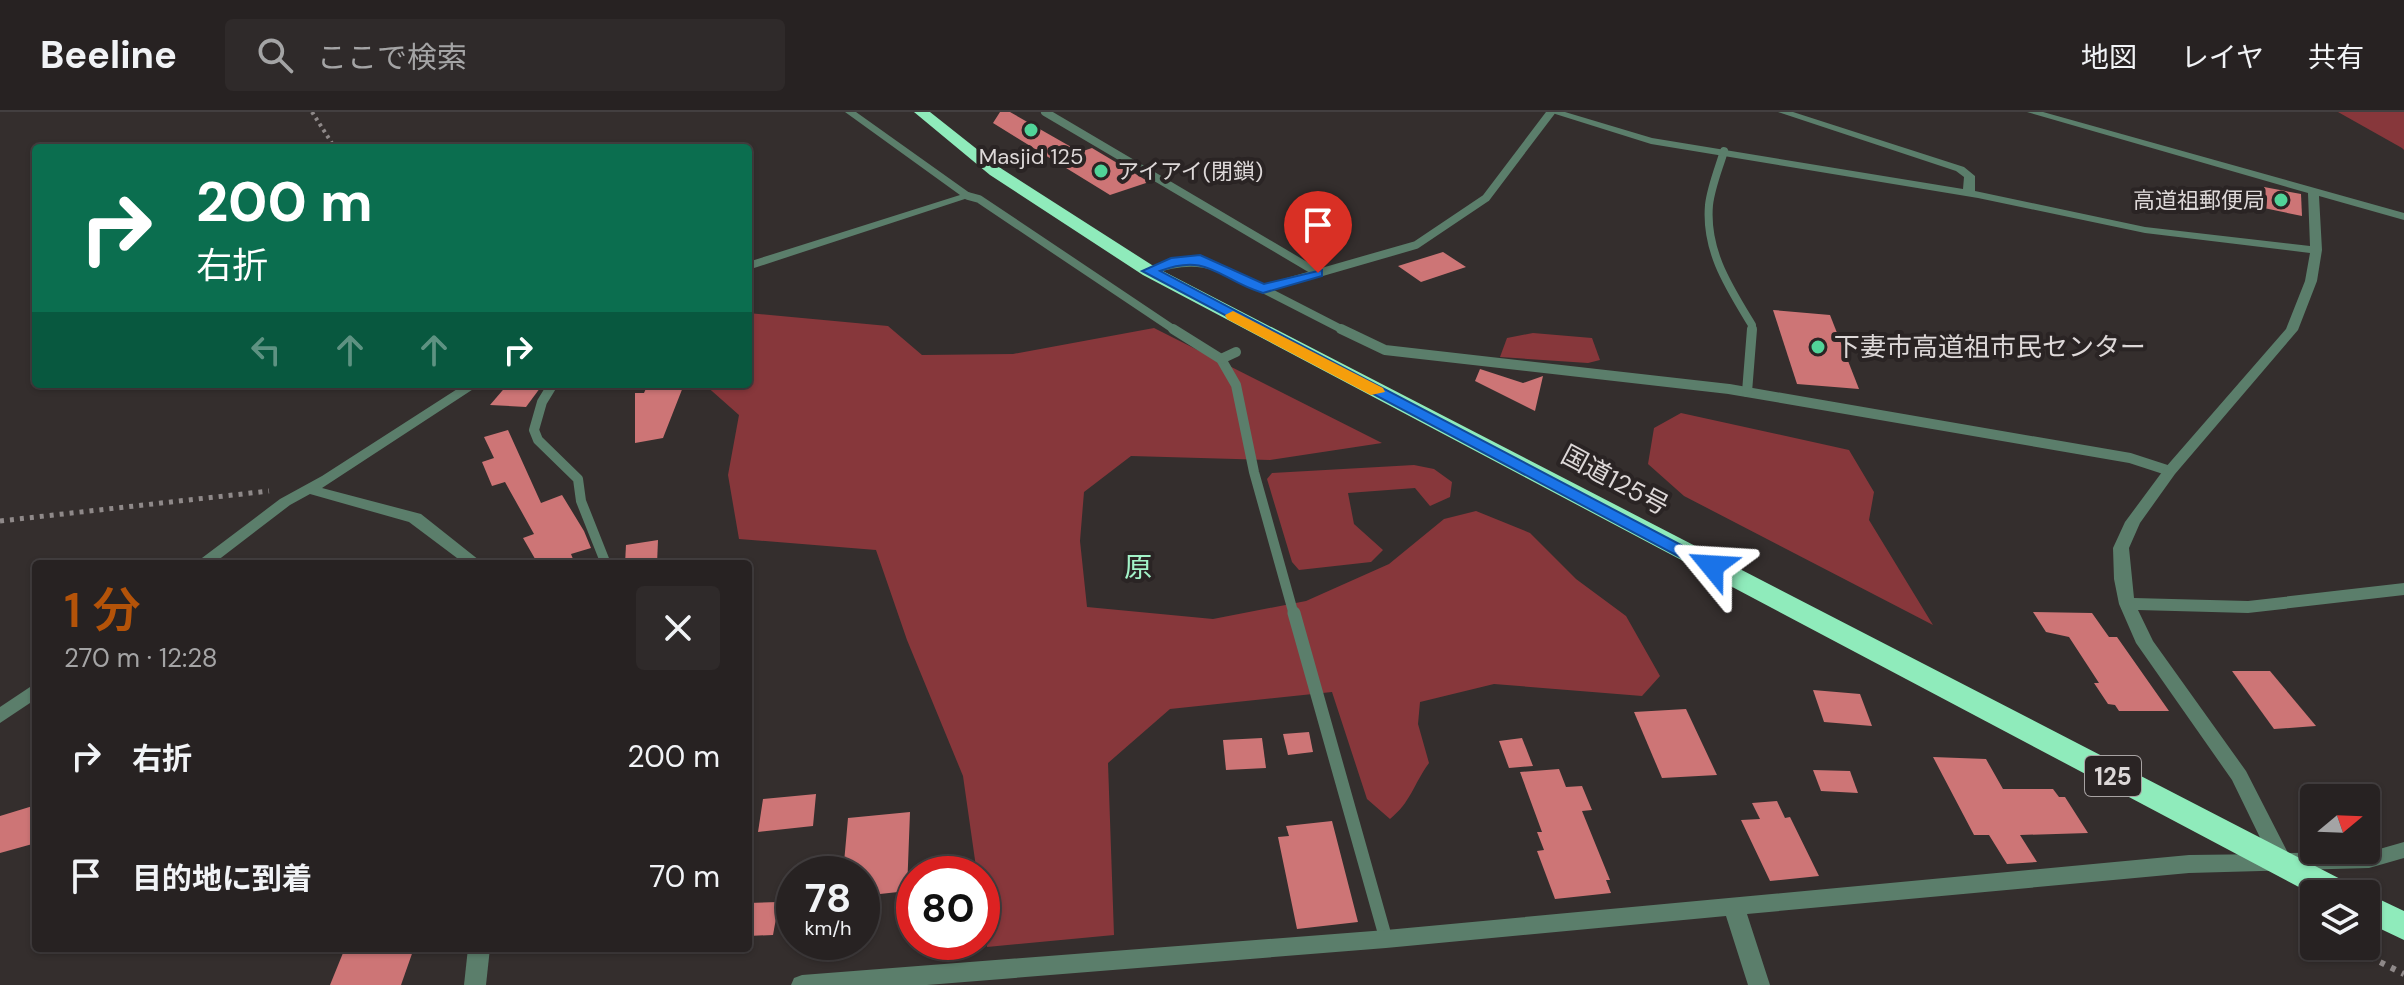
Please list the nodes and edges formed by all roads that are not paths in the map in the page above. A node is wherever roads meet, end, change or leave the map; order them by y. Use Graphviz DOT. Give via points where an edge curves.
graph roads {
  1 [pos="850,112"];
  2 [pos="921,112"];
  3 [pos="1045,112"];
  4 [pos="1552,112"];
  5 [pos="1783,112"];
  6 [pos="2040,113"];
  7 [pos="1724,151"];
  8 [pos="2313,191"];
  9 [pos="1971,195"];
  10 [pos="968,196"];
  11 [pos="2404,217"];
  12 [pos="2316,250"];
  13 [pos="752,265"];
  14 [pos="1149,271"];
  15 [pos="1318,273"];
  16 [pos="1263,289"];
  17 [pos="1312,311"];
  18 [pos="1299,318"];
  19 [pos="1236,352"];
  20 [pos="1221,359"];
  21 [pos="468,388"];
  22 [pos="551,388"];
  23 [pos="1747,392"];
  24 [pos="2170,471"];
  25 [pos="308,489"];
  26 [pos="207,560"];
  27 [pos="471,560"];
  28 [pos="604,560"];
  29 [pos="2404,589"];
  30 [pos="2127,604"];
  31 [pos="32,693"];
  32 [pos="0,716"];
  33 [pos="2404,850"];
  34 [pos="2283,864"];
  35 [pos="2314,880"];
  36 [pos="1733,905"];
  37 [pos="2380,914"];
  38 [pos="2404,926"];
  39 [pos="1386,939"];
  40 [pos="479,952"];
  41 [pos="475,985"];
  42 [pos="802,985"];
  43 [pos="1759,985"];
  1 -- 10 [label="street"];
  2 -- 14 [label="highway, 国道125号 / 125" via="996,172"];
  3 -- 15 [label="lane"];
  4 -- 7 [label="street" via="1651,141"];
  4 -- 15 [label="lane" via="1486,198 1467,212 1416,245"];
  5 -- 9 [label="street" via="1960,169 1970,176"];
  6 -- 8 [label="street"];
  7 -- 9 [label="street"];
  7 -- 23 [label="lane" via="1709,204 1711,236 1718,268 1752,325"];
  8 -- 11 [label="street"];
  8 -- 12 [label="street"];
  9 -- 12 [label="street" via="2145,230"];
  10 -- 13 [label="street"];
  10 -- 20 [label="lane"];
  12 -- 24 [label="street" via="2311,281 2292,330"];
  14 -- 16 [label="lane" via="1200,259"];
  14 -- 34 [label="highway, 国道125号 / 125"];
  15 -- 16 [label="lane"];
  16 -- 17 [label="lane"];
  17 -- 18 [label="lane"];
  17 -- 23 [label="lane" via="1385,350"];
  19 -- 20 [label="lane"];
  20 -- 39 [label="lane" via="1241,393 1254,472"];
  21 -- 25 [label="street"];
  22 -- 28 [label="lane" via="534,430 578,479"];
  23 -- 24 [label="lane" via="2130,458"];
  24 -- 30 [label="street" via="2121,548"];
  25 -- 26 [label="street"];
  25 -- 27 [label="street" via="415,518"];
  29 -- 30 [label="street" via="2248,607"];
  30 -- 34 [label="street" via="2145,643 2239,776"];
  31 -- 32 [label="street"];
  33 -- 34 [label="street" via="2369,860"];
  34 -- 35 [label="highway, 国道125号 / 125"];
  34 -- 36 [label="street" via="2189,864"];
  36 -- 39 [label="street"];
  36 -- 43 [label="street"];
  37 -- 38 [label="highway"];
  39 -- 42 [label="street"];
  40 -- 41 [label="street"];
}
